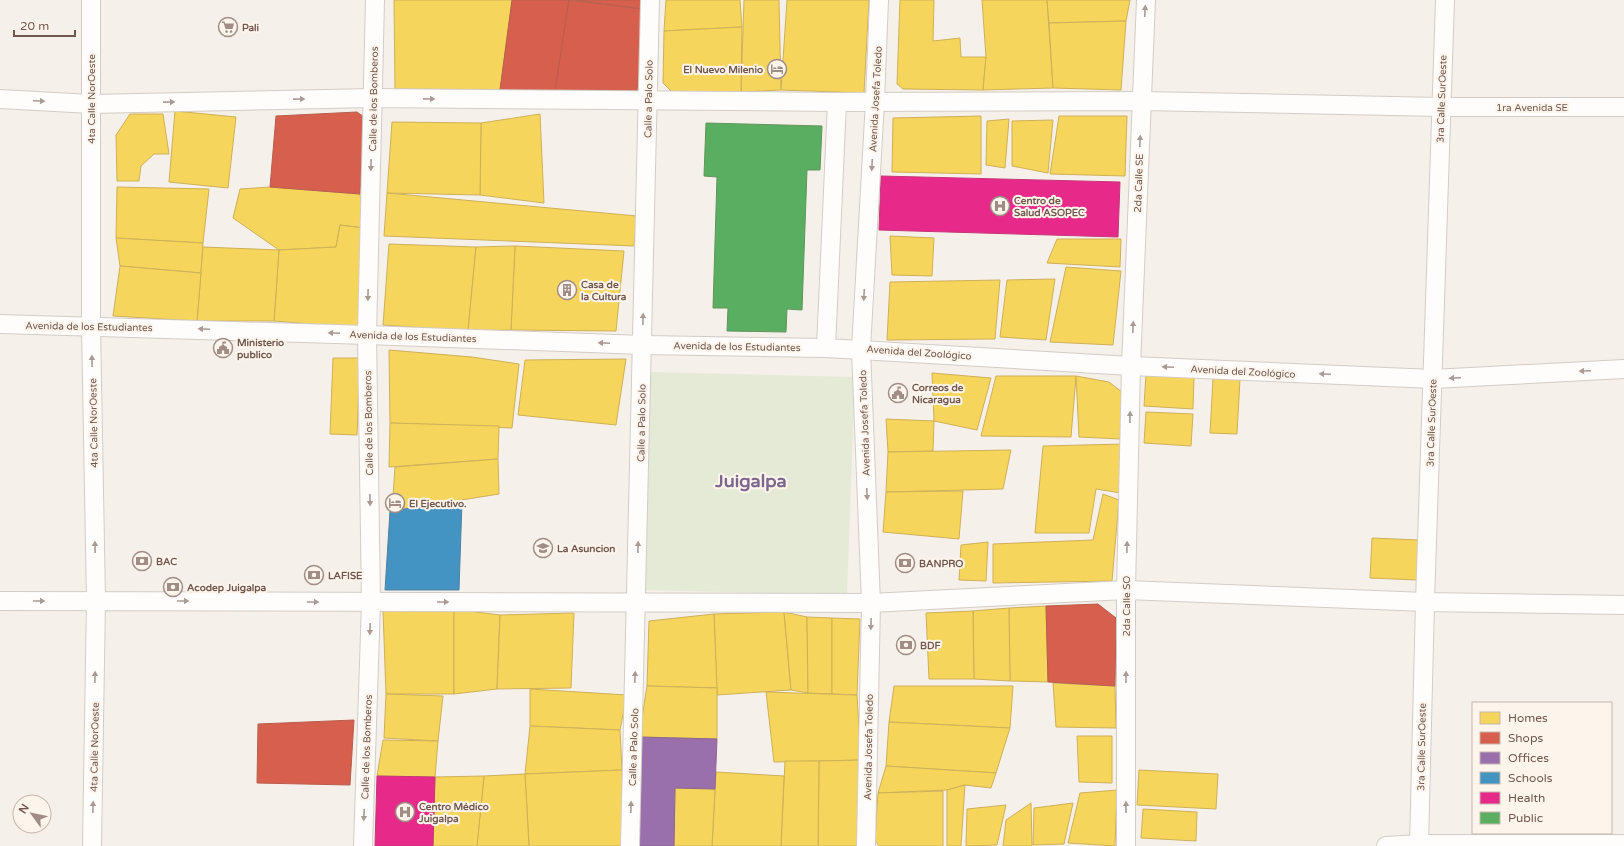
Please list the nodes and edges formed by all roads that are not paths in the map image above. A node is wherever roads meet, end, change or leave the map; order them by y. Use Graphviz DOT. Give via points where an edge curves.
graph roads {
  1 [pos="91,0"];
  2 [pos="374,0"];
  3 [pos="650,0"];
  4 [pos="879,0"];
  5 [pos="1146,0"];
  6 [pos="1446,0"];
  7 [pos="373,98"];
  8 [pos="0,99"];
  9 [pos="648,101"];
  10 [pos="1141,101"];
  11 [pos="837,102"];
  12 [pos="875,102"];
  13 [pos="91,104"];
  14 [pos="1441,107"];
  15 [pos="1624,107"];
  16 [pos="0,324"];
  17 [pos="92,326"];
  18 [pos="367,334"];
  19 [pos="643,345"];
  20 [pos="826,348"];
  21 [pos="862,349"];
  22 [pos="1131,366"];
  23 [pos="1624,369"];
  24 [pos="1432,379"];
  25 [pos="1126,590"];
  26 [pos="96,600"];
  27 [pos="0,601"];
  28 [pos="637,601"];
  29 [pos="371,602"];
  30 [pos="1425,602"];
  31 [pos="871,603"];
  32 [pos="1624,605"];
  33 [pos="1624,844"];
  34 [pos="1419,845"];
  35 [pos="92,846"];
  36 [pos="363,846"];
  37 [pos="630,846"];
  38 [pos="866,846"];
  39 [pos="1126,846"];
  40 [pos="1386,846"];
  1 -- 13 [label="street, 4ta Calle NorOeste"];
  2 -- 7 [label="street, Calle de los Bomberos"];
  3 -- 9 [label="street, Calle a Palo Solo"];
  4 -- 12 [label="street, Avenida Josefa Toledo"];
  10 -- 5 [label="street, 2da Calle SE, one-way"];
  6 -- 14 [label="street, 3ra Calle SurOeste"];
  7 -- 9 [label="street, 1ra Avenida SE, one-way"];
  13 -- 7 [label="street, 1ra Avenida SE, one-way"];
  7 -- 18 [label="street, Calle de los Bomberos, one-way"];
  8 -- 13 [label="street, 1ra Avenida SE, one-way"];
  9 -- 11 [label="street, 1ra Avenida SE"];
  19 -- 9 [label="street, Calle a Palo Solo, one-way"];
  10 -- 12 [label="street, 1ra Avenida SE"];
  10 -- 14 [label="street, 1ra Avenida SE"];
  22 -- 10 [label="street, 2da Calle SE, one-way"];
  11 -- 12 [label="street, 1ra Avenida SE"];
  11 -- 20 [label="street"];
  12 -- 21 [label="street, Avenida Josefa Toledo, one-way"];
  13 -- 17 [label="street, 4ta Calle NorOeste"];
  14 -- 15 [label="street, 1ra Avenida SE"];
  14 -- 24 [label="street, 3ra Calle SurOeste"];
  16 -- 17 [label="street, Avenida de los Estudiantes"];
  18 -- 17 [label="street, Avenida de los Estudiantes, one-way"];
  26 -- 17 [label="street, 4ta Calle NorOeste, one-way"];
  19 -- 18 [label="street, Avenida de los Estudiantes, one-way"];
  18 -- 29 [label="street, Calle de los Bomberos, one-way"];
  19 -- 20 [label="street, Avenida de los Estudiantes"];
  28 -- 19 [label="street, Calle a Palo Solo, one-way"];
  20 -- 21 [label="street, Avenida de los Estudiantes"];
  21 -- 22 [label="street, Avenida del Zoológico"];
  21 -- 31 [label="street, Avenida Josefa Toledo, one-way"];
  24 -- 22 [label="street, Avenida del Zoológico, one-way"];
  25 -- 22 [label="street, 2da Calle SO, one-way"];
  23 -- 24 [label="street, Avenida del Zoológico, one-way"];
  24 -- 30 [label="street, 3ra Calle SurOeste"];
  25 -- 30 [label="street"];
  25 -- 31 [label="street"];
  39 -- 25 [label="street, 2da Calle SO, one-way"];
  27 -- 26 [label="street, one-way"];
  26 -- 29 [label="street, one-way"];
  35 -- 26 [label="street, 4ta Calle NorOeste, one-way"];
  29 -- 28 [label="street, one-way"];
  28 -- 31 [label="street"];
  37 -- 28 [label="street, Calle a Palo Solo, one-way"];
  29 -- 36 [label="street, Calle de los Bomberos, one-way"];
  30 -- 32 [label="street"];
  30 -- 34 [label="street, 3ra Calle SurOeste"];
  31 -- 38 [label="street, Avenida Josefa Toledo, one-way"];
  33 -- 34 [label="street"];
  34 -- 40 [label="street"];
}
